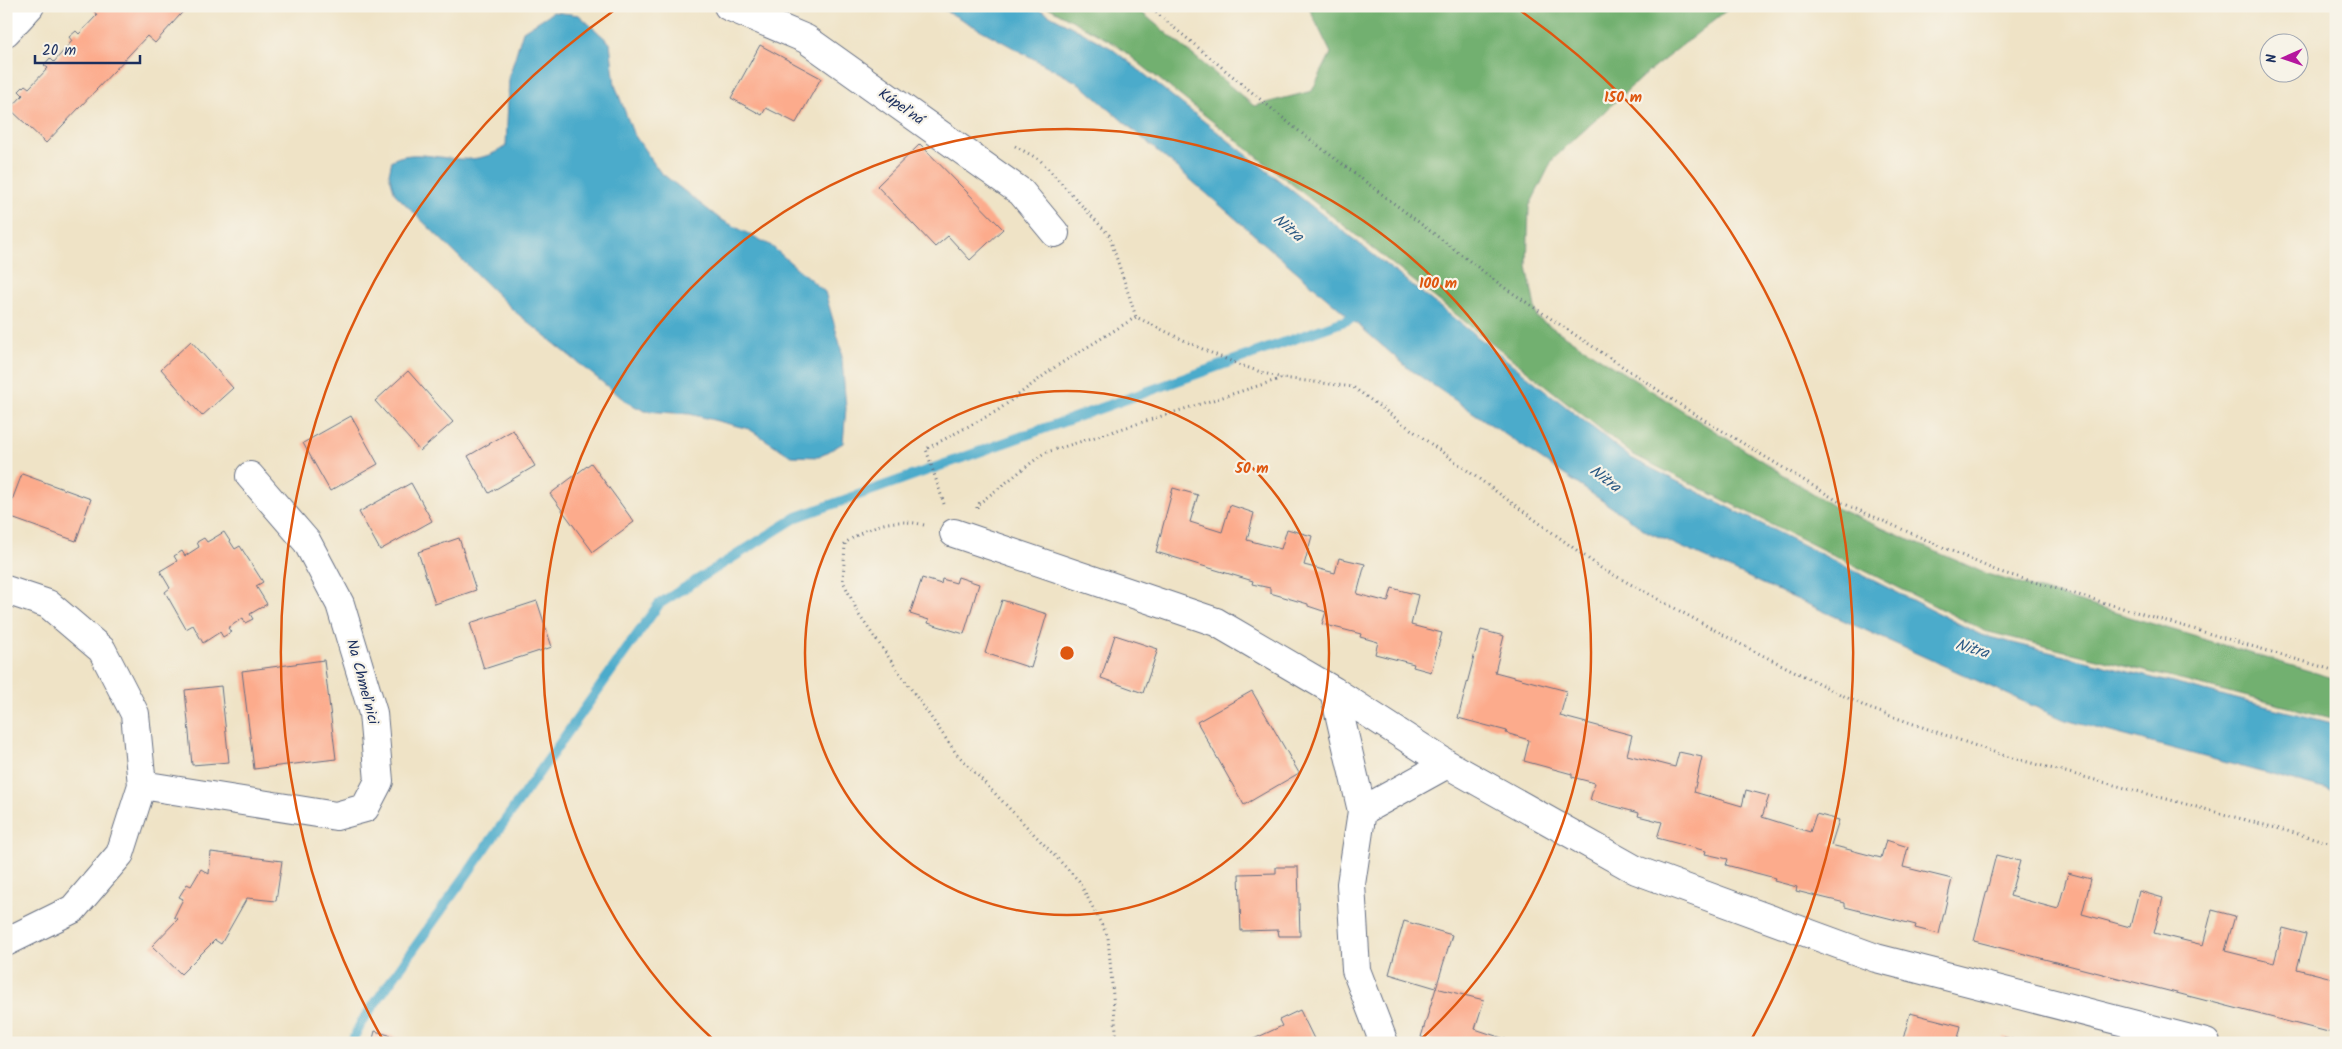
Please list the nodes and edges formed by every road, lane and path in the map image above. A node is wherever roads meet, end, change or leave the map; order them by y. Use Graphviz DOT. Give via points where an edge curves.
graph roads {
  1 [pos="30,6"];
  2 [pos="728,6"];
  3 [pos="1148,6"];
  4 [pos="6,32"];
  5 [pos="1055,233"];
  6 [pos="1136,316"];
  7 [pos="250,476"];
  8 [pos="936,478"];
  9 [pos="954,533"];
  10 [pos="982,543"];
  11 [pos="6,590"];
  12 [pos="2336,670"];
  13 [pos="1334,691"];
  14 [pos="1447,764"];
  15 [pos="142,785"];
  16 [pos="1362,811"];
  17 [pos="2336,844"];
  18 [pos="6,942"];
  19 [pos="1117,1043"];
  20 [pos="1384,1043"];
  21 [pos="2206,1043"];
  1 -- 4 [label="street"];
  2 -- 5 [label="street, Kúpeľná" via="806,39 1021,192"];
  3 -- 12 [label="path" via="1295,128 1505,288 1688,410 1838,501 1997,571"];
  6 -- 8 [label="path" via="1055,367 997,411 926,449"];
  7 -- 15 [label="street, Na Chmeľnici" via="307,542 340,604 373,713 379,780 365,808 336,816"];
  9 -- 10 [label="street"];
  9 -- 19 [label="path" via="907,521 868,528 845,543 843,581 859,615 956,753 1078,881 1108,937"];
  10 -- 13 [label="street" via="1216,622"];
  10 -- 17 [label="path" via="977,505 1044,453 1283,378 1353,388 1601,568 1742,646 1868,708 2005,756"];
  11 -- 15 [label="street" via="48,604 102,650 135,714"];
  13 -- 14 [label="street"];
  13 -- 16 [label="street"];
  14 -- 16 [label="street"];
  14 -- 21 [label="street" via="1646,874 1876,958"];
  15 -- 18 [label="street" via="120,854 73,909"];
  16 -- 20 [label="street" via="1351,884 1356,970"];
}
